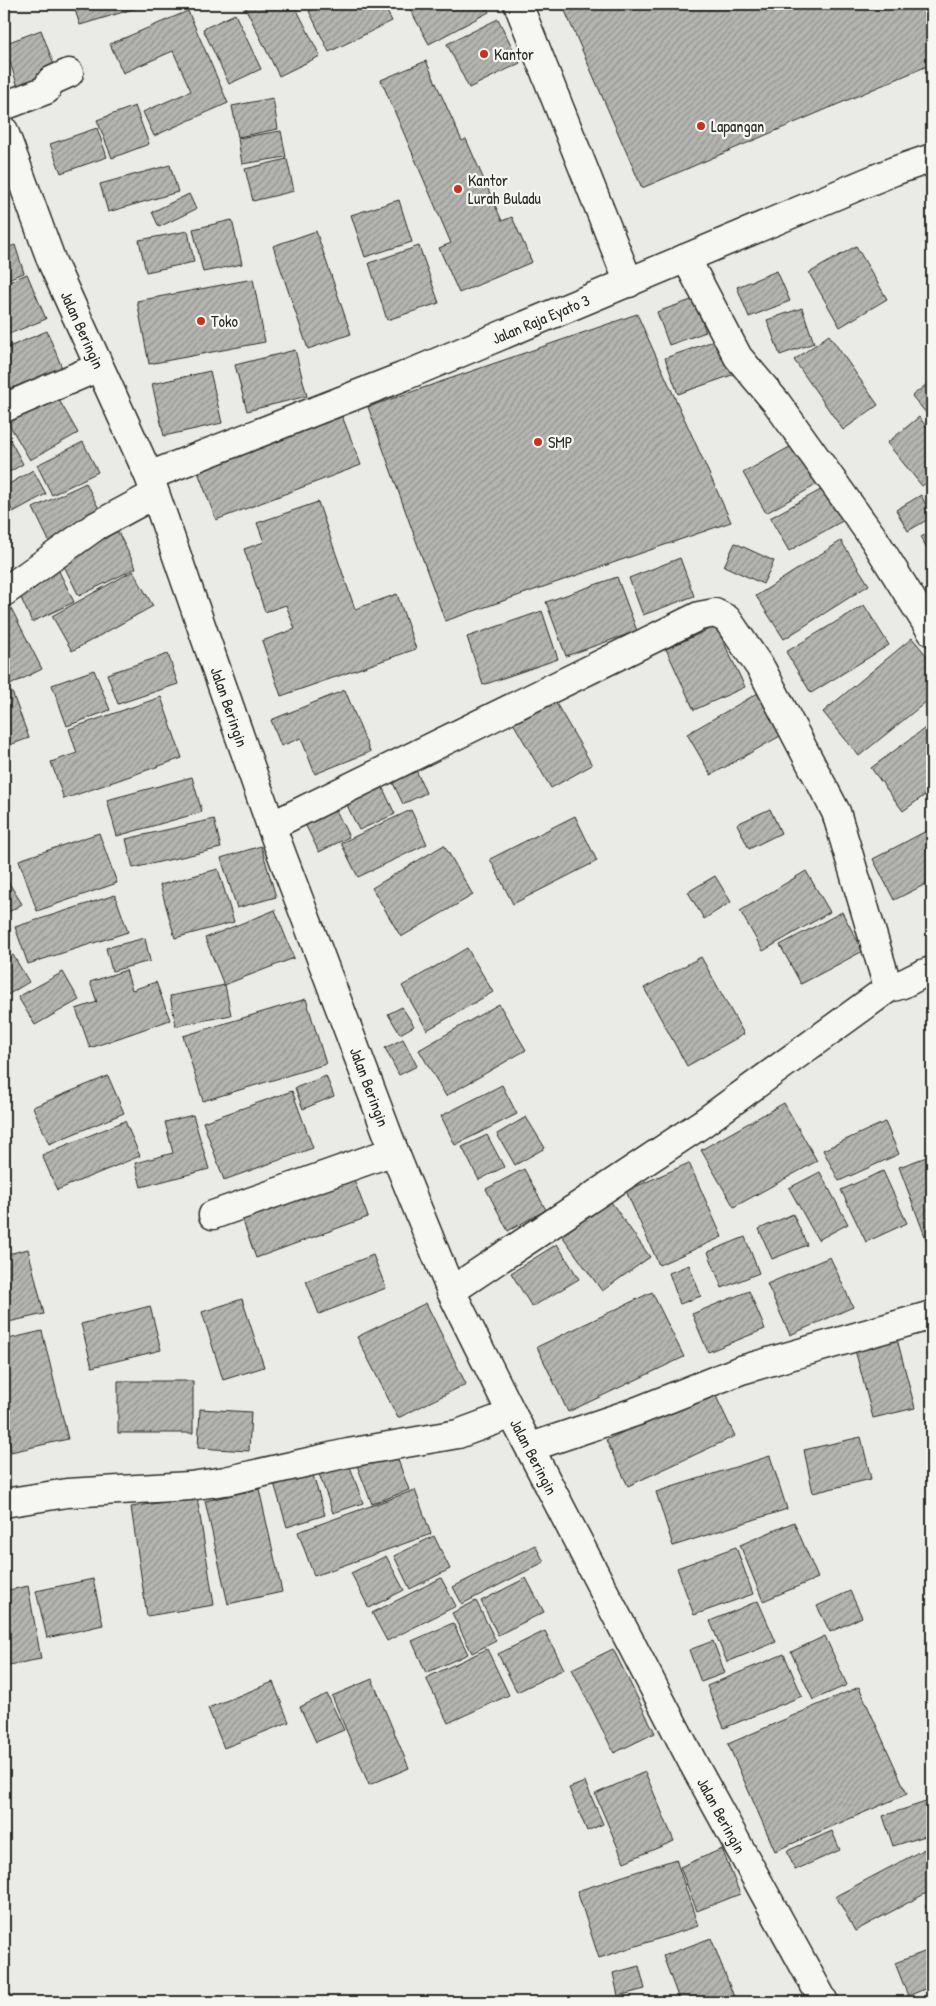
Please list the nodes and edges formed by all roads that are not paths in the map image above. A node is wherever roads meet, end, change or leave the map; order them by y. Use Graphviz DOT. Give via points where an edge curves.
graph roads {
  1 [pos="518,4"];
  2 [pos="69,73"];
  3 [pos="4,106"];
  4 [pos="4,131"];
  5 [pos="932,158"];
  6 [pos="686,258"];
  7 [pos="629,283"];
  8 [pos="99,366"];
  9 [pos="4,408"];
  10 [pos="152,485"];
  11 [pos="4,592"];
  12 [pos="932,632"];
  13 [pos="271,826"];
  14 [pos="932,971"];
  15 [pos="890,987"];
  16 [pos="394,1151"];
  17 [pos="213,1215"];
  18 [pos="451,1291"];
  19 [pos="932,1315"];
  20 [pos="512,1414"];
  21 [pos="530,1447"];
  22 [pos="4,1503"];
  23 [pos="824,2002"];
  1 -- 7 [label="street"];
  2 -- 3 [label="street" via="51,81 46,90"];
  4 -- 8 [label="street, Jalan Beringin" via="52,262"];
  5 -- 6 [label="street, Jalan Raja Eyato 3"];
  6 -- 7 [label="street, Jalan Raja Eyato 3"];
  6 -- 12 [label="street" via="738,357 776,402 874,539"];
  7 -- 10 [label="street, Jalan Raja Eyato 3"];
  8 -- 9 [label="street"];
  8 -- 10 [label="street, Jalan Beringin"];
  10 -- 11 [label="street, Jalan Raja Eyato 3"];
  10 -- 13 [label="street, Jalan Beringin"];
  13 -- 15 [label="street" via="699,616 715,614 727,619 762,670 836,812"];
  13 -- 16 [label="street, Jalan Beringin"];
  14 -- 15 [label="street"];
  15 -- 18 [label="street" via="703,1123"];
  16 -- 17 [label="street"];
  16 -- 18 [label="street, Jalan Beringin"];
  18 -- 20 [label="street, Jalan Beringin"];
  19 -- 21 [label="street" via="741,1370 635,1412"];
  20 -- 21 [label="street, Jalan Beringin"];
  20 -- 22 [label="street" via="458,1434 348,1453 225,1481 66,1493"];
  21 -- 23 [label="street, Jalan Beringin" via="693,1763"];
}
